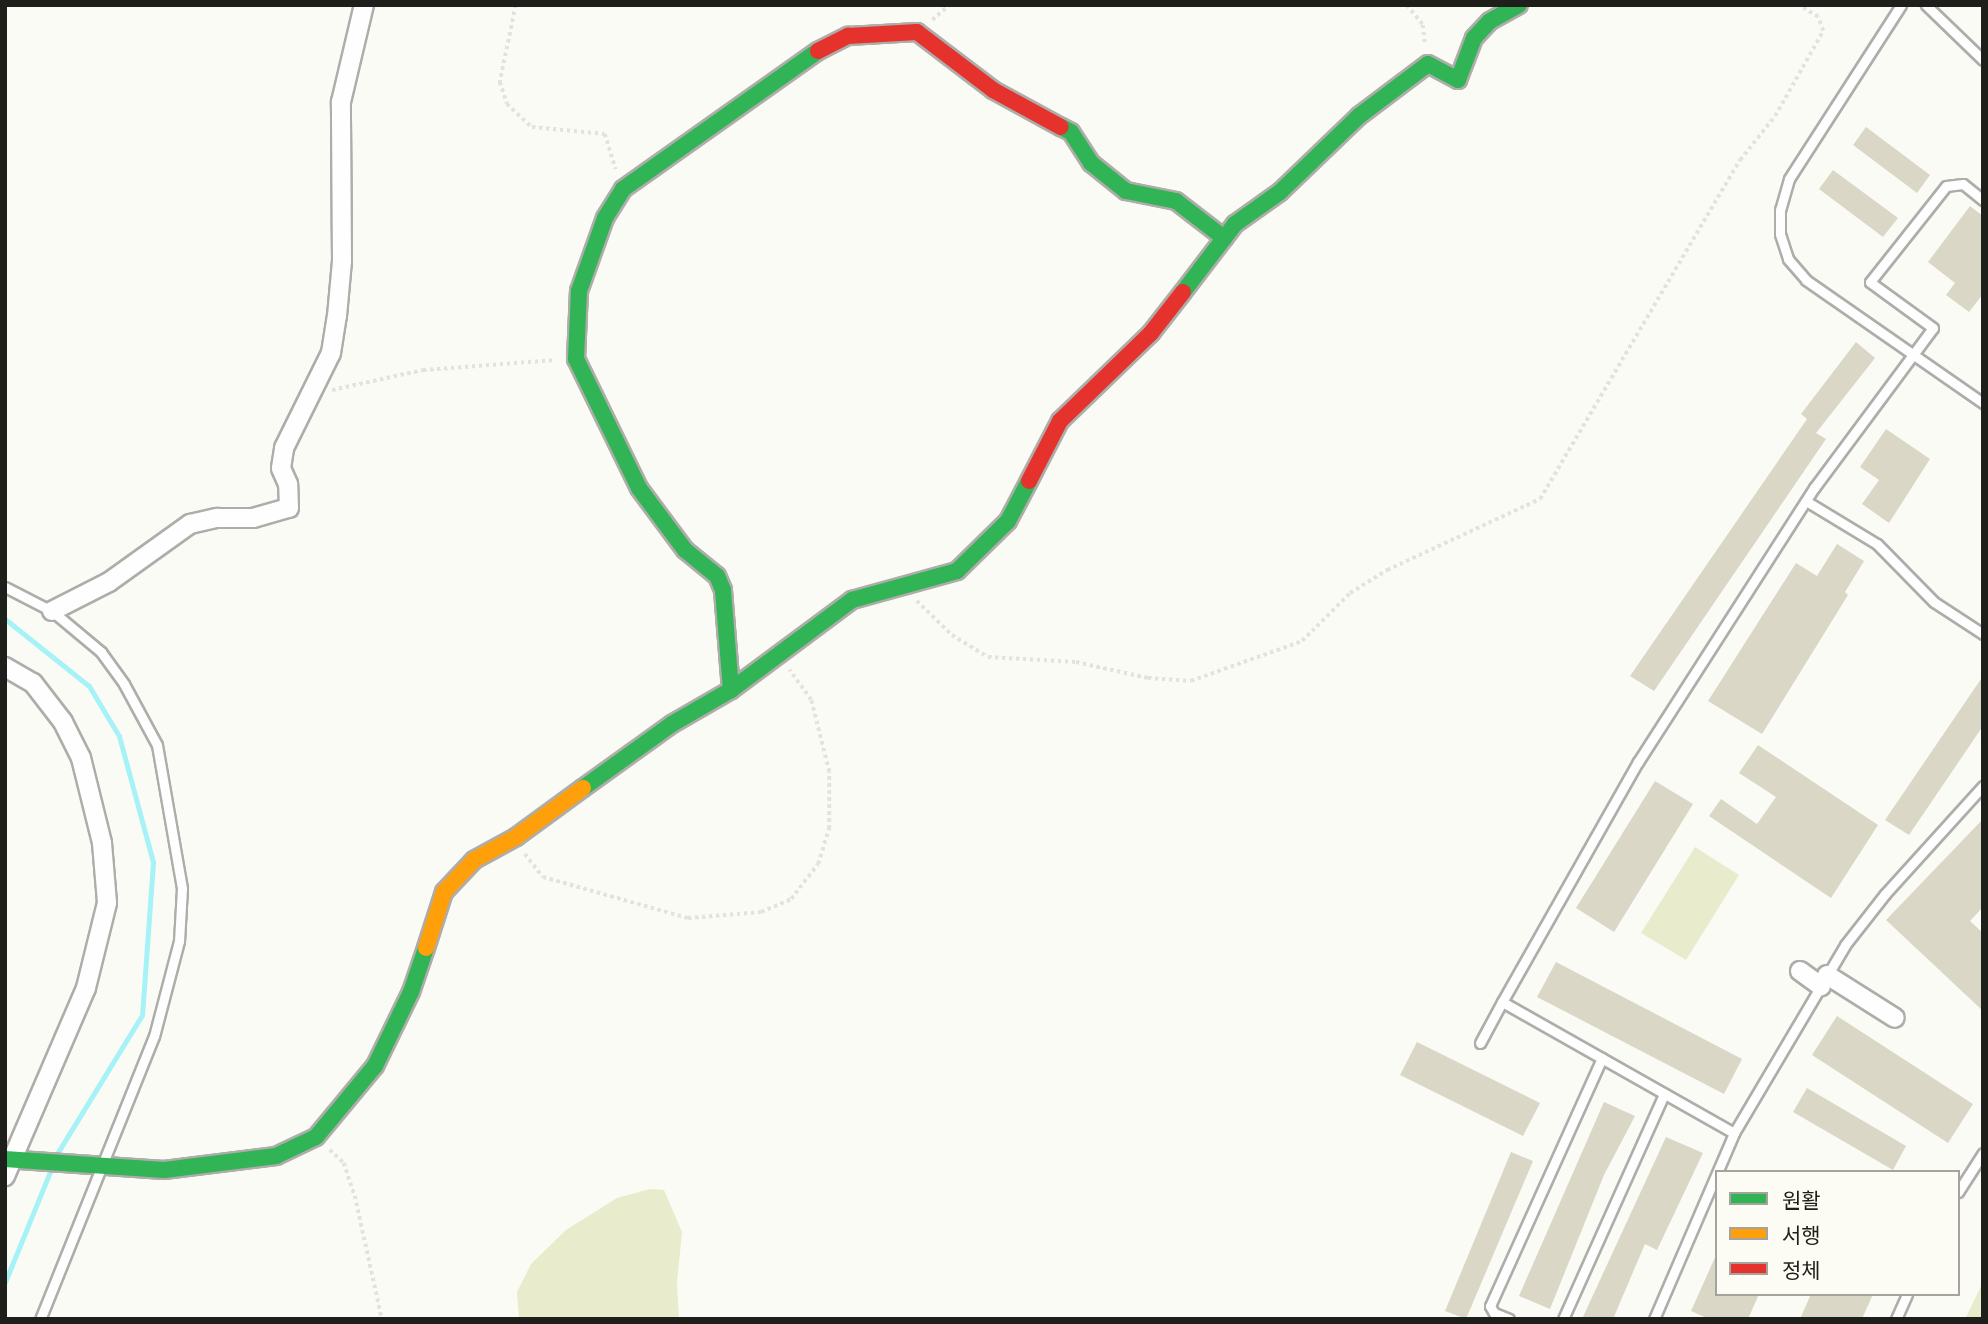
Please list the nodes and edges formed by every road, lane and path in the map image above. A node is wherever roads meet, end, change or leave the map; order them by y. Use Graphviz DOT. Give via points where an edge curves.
graph roads {
  1 [pos="364,5"];
  2 [pos="516,5"];
  3 [pos="1407,5"];
  4 [pos="1519,5"];
  5 [pos="1798,5"];
  6 [pos="1901,5"];
  7 [pos="1926,5"];
  8 [pos="1983,60"];
  9 [pos="1428,64"];
  10 [pos="623,189"];
  11 [pos="1983,200"];
  12 [pos="1224,238"];
  13 [pos="1913,354"];
  14 [pos="576,359"];
  15 [pos="312,394"];
  16 [pos="1983,402"];
  17 [pos="1806,501"];
  18 [pos="900,585"];
  19 [pos="5,587"];
  20 [pos="52,611"];
  21 [pos="1983,634"];
  22 [pos="778,655"];
  23 [pos="5,667"];
  24 [pos="731,690"];
  25 [pos="1983,786"];
  26 [pos="516,836"];
  27 [pos="1800,971"];
  28 [pos="1824,981"];
  29 [pos="1502,1002"];
  30 [pos="1895,1018"];
  31 [pos="1480,1043"];
  32 [pos="1602,1058"];
  33 [pos="1664,1094"];
  34 [pos="1734,1133"];
  35 [pos="316,1137"];
  36 [pos="1983,1153"];
  37 [pos="11,1163"];
  38 [pos="92,1165"];
  39 [pos="1718,1170"];
  40 [pos="1715,1177"];
  41 [pos="1960,1189"];
  42 [pos="1906,1296"];
  43 [pos="40,1319"];
  44 [pos="382,1319"];
  45 [pos="1509,1319"];
  46 [pos="1563,1319"];
  47 [pos="1654,1319"];
  48 [pos="1896,1319"];
  1 -- 15 [label="street" via="341,102 342,261 337,316 331,353"];
  2 -- 10 [label="path" via="500,82 507,104 532,127 606,134"];
  3 -- 9 [label="path" via="1423,25"];
  4 -- 9 [label="street" via="1490,20 1474,38 1458,80"];
  5 -- 18 [label="path" via="1818,17 1824,31 1775,116 1740,160 1540,499 1387,570 1350,593 1302,641 1191,681 1148,678 1076,662 988,657 952,635"];
  6 -- 13 [label="lane" via="1789,179 1780,210 1780,234 1788,259 1806,280"];
  7 -- 8 [label="lane"];
  9 -- 12 [label="street" via="1359,116"];
  10 -- 12 [label="street" via="801,59 848,36 917,32 993,90 1071,132 1091,163 1126,191 1176,201"];
  10 -- 14 [label="street" via="606,218 579,291"];
  11 -- 13 [label="lane" via="1962,184 1946,186 1870,282 1934,328"];
  12 -- 18 [label="street" via="1151,333 1060,421 1007,521 980,552 957,571"];
  13 -- 16 [label="lane"];
  13 -- 17 [label="lane"];
  14 -- 15 [label="path" via="423,370"];
  14 -- 24 [label="street" via="639,488 685,550 717,576 723,590"];
  15 -- 20 [label="street" via="284,448 281,468 288,484 289,508 253,518 190,524 109,582"];
  17 -- 21 [label="lane" via="1877,544 1934,601"];
  17 -- 29 [label="lane" via="1639,762"];
  18 -- 22 [label="street" via="852,600"];
  19 -- 20 [label="lane"];
  20 -- 38 [label="lane" via="101,652 157,745 182,888 170,986 135,1092"];
  22 -- 24 [label="street"];
  22 -- 26 [label="path" via="811,700 829,772 829,829 818,864 791,899 761,912 688,918 543,877"];
  23 -- 37 [label="street" via="33,683 63,722 81,758 102,843 107,903 86,988"];
  24 -- 26 [label="street" via="672,724"];
  25 -- 28 [label="lane" via="1885,894"];
  26 -- 35 [label="street" via="474,860 444,892 411,992 374,1066 359,1090"];
  27 -- 28 [label="street"];
  28 -- 30 [label="street"];
  28 -- 34 [label="lane"];
  29 -- 31 [label="lane"];
  29 -- 32 [label="lane"];
  32 -- 33 [label="lane"];
  32 -- 45 [label="lane" via="1490,1306 1494,1313"];
  33 -- 34 [label="lane"];
  33 -- 46 [label="lane"];
  34 -- 39 [label="lane"];
  35 -- 38 [label="street" via="276,1156 229,1163 164,1170"];
  35 -- 44 [label="path" via="344,1163"];
  36 -- 41 [label="lane"];
  37 -- 38 [label="street"];
  38 -- 43 [label="lane"];
  40 -- 47 [label="lane"];
  42 -- 48 [label="lane"];
}
